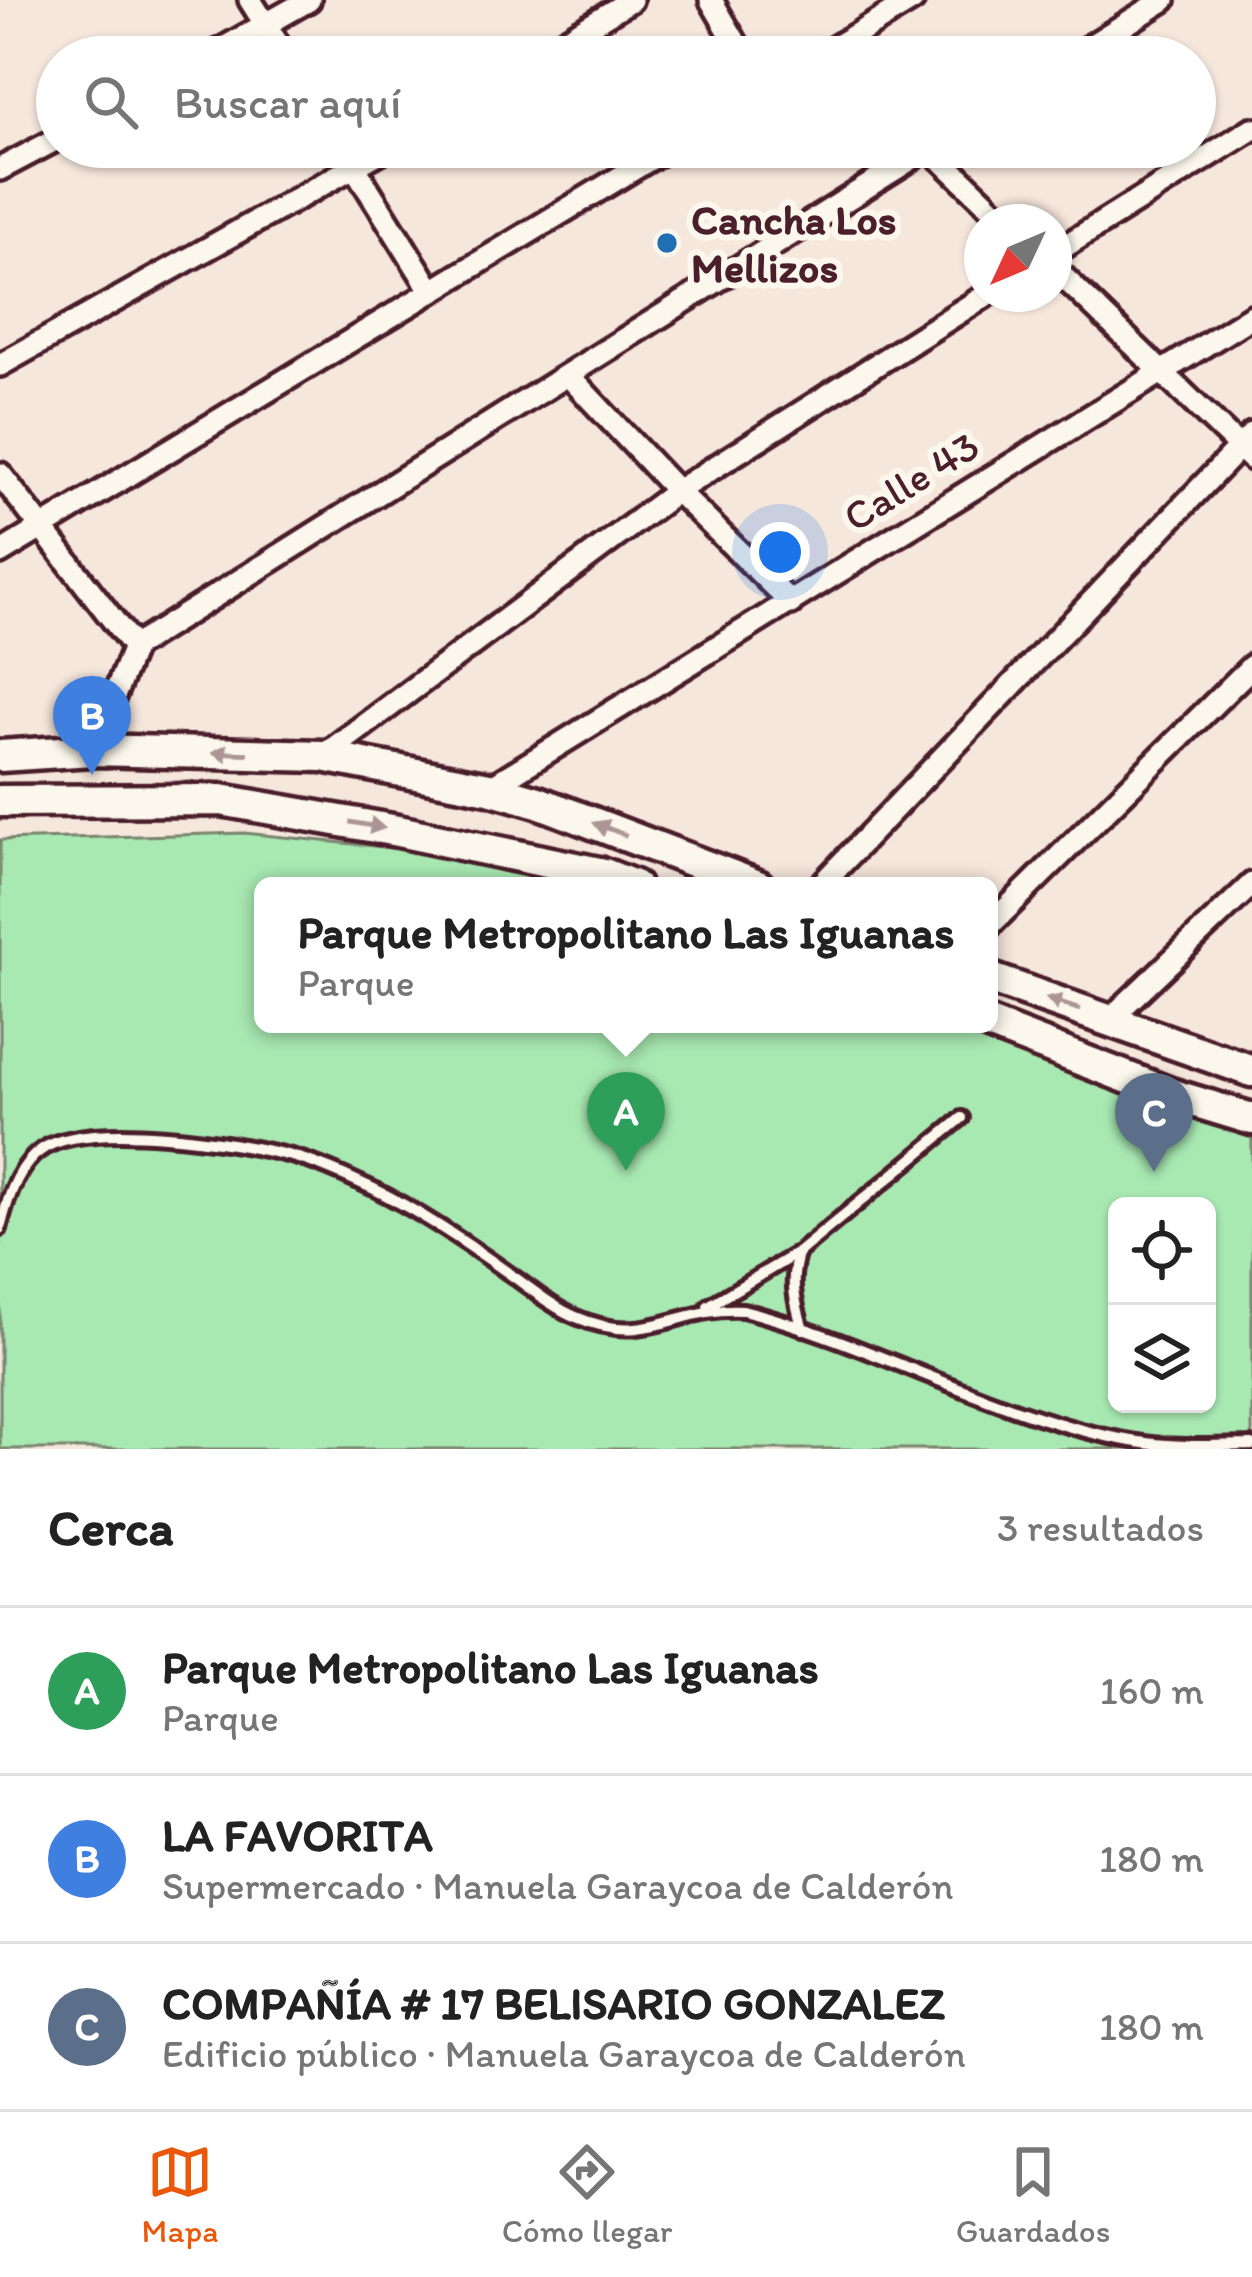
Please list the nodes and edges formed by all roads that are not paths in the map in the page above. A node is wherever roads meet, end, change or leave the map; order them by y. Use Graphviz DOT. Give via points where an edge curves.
graph roads {
  1 [pos="250,0"];
  2 [pos="309,0"];
  3 [pos="631,0"];
  4 [pos="711,0"];
  5 [pos="914,0"];
  6 [pos="1164,0"];
  7 [pos="266,26"];
  8 [pos="247,36"];
  9 [pos="272,36"];
  10 [pos="572,36"];
  11 [pos="732,36"];
  12 [pos="854,36"];
  13 [pos="1107,36"];
  14 [pos="1252,129"];
  15 [pos="36,150"];
  16 [pos="1216,152"];
  17 [pos="355,168"];
  18 [pos="635,168"];
  19 [pos="896,168"];
  20 [pos="951,168"];
  21 [pos="1190,168"];
  22 [pos="0,169"];
  23 [pos="988,204"];
  24 [pos="1072,242"];
  25 [pos="1072,285"];
  26 [pos="431,290"];
  27 [pos="964,309"];
  28 [pos="1252,316"];
  29 [pos="0,365"];
  30 [pos="1161,371"];
  31 [pos="568,375"];
  32 [pos="1248,447"];
  33 [pos="0,474"];
  34 [pos="677,491"];
  35 [pos="40,526"];
  36 [pos="0,553"];
  37 [pos="790,603"];
  38 [pos="134,647"];
  39 [pos="1252,666"];
  40 [pos="92,750"];
  41 [pos="0,756"];
  42 [pos="323,756"];
  43 [pos="489,788"];
  44 [pos="0,801"];
  45 [pos="612,877"];
  46 [pos="734,877"];
  47 [pos="829,877"];
  48 [pos="1252,884"];
  49 [pos="998,917"];
  50 [pos="998,981"];
  51 [pos="1109,1021"];
  52 [pos="998,1027"];
  53 [pos="1185,1047"];
  54 [pos="1252,1071"];
  55 [pos="1170,1094"];
  56 [pos="962,1118"];
  57 [pos="1252,1120"];
  58 [pos="0,1229"];
  59 [pos="799,1252"];
  60 [pos="700,1311"];
  61 [pos="803,1329"];
  62 [pos="1252,1445"];
  1 -- 7 [label="street"];
  2 -- 7 [label="street"];
  3 -- 10 [label="street"];
  4 -- 11 [label="street"];
  5 -- 12 [label="street"];
  6 -- 13 [label="street"];
  7 -- 8 [label="street"];
  7 -- 9 [label="street"];
  14 -- 16 [label="street"];
  15 -- 22 [label="street"];
  17 -- 26 [label="street"];
  17 -- 29 [label="street"];
  18 -- 26 [label="street"];
  19 -- 31 [label="street"];
  20 -- 23 [label="street"];
  21 -- 24 [label="street"];
  25 -- 30 [label="street"];
  26 -- 35 [label="street"];
  27 -- 34 [label="street"];
  28 -- 30 [label="street, Calle 43"];
  30 -- 32 [label="street"];
  30 -- 37 [label="street, Calle 43"];
  31 -- 34 [label="street"];
  31 -- 38 [label="street"];
  32 -- 47 [label="street"];
  33 -- 35 [label="street"];
  34 -- 37 [label="street"];
  34 -- 42 [label="street"];
  35 -- 36 [label="street"];
  35 -- 38 [label="street"];
  37 -- 43 [label="street, Calle 43"];
  38 -- 40 [label="street"];
  39 -- 49 [label="street"];
  40 -- 41 [label="street"];
  42 -- 40 [label="street, one-way"];
  42 -- 43 [label="street"];
  46 -- 43 [label="street, one-way"];
  44 -- 45 [label="street, one-way" via="221,800"];
  48 -- 51 [label="street"];
  51 -- 50 [label="street, one-way"];
  51 -- 53 [label="street"];
  52 -- 55 [label="street"];
  53 -- 54 [label="street"];
  53 -- 55 [label="street"];
  55 -- 57 [label="street"];
  56 -- 59 [label="lane"];
  58 -- 60 [label="lane" via="18,1178 41,1149 113,1133 179,1138 293,1156 376,1190 573,1317 621,1330 665,1326"];
  59 -- 60 [label="lane"];
  59 -- 61 [label="lane" via="793,1290"];
  60 -- 61 [label="lane" via="743,1310"];
  61 -- 62 [label="lane" via="1126,1440"];
}
